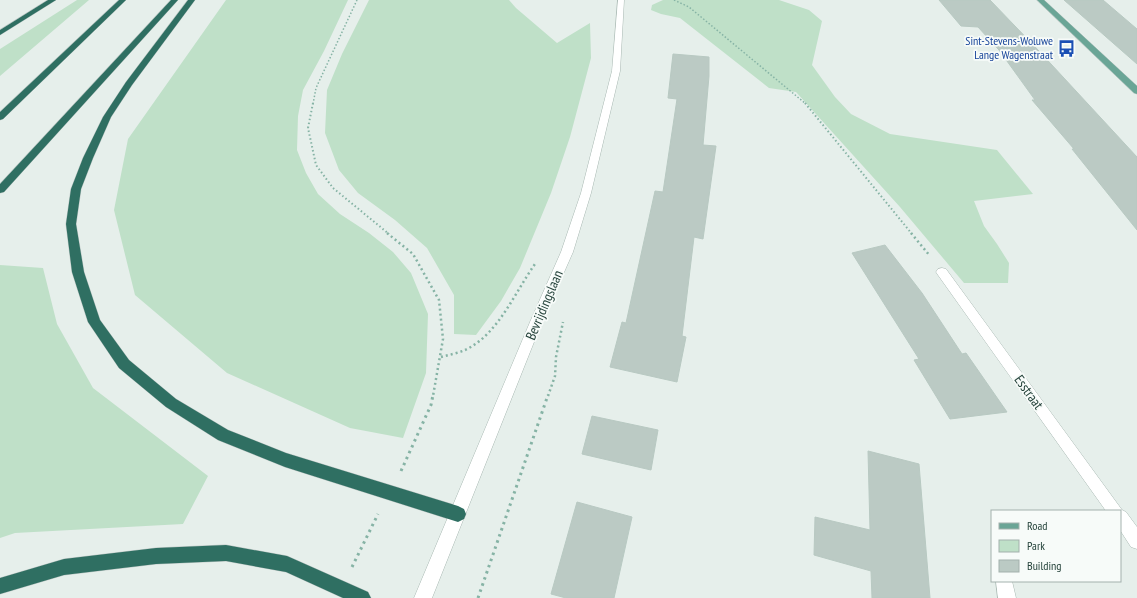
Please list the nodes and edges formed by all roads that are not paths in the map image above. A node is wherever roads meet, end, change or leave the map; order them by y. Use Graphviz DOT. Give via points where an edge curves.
graph roads {
  1 [pos="53,0"];
  2 [pos="123,0"];
  3 [pos="175,0"];
  4 [pos="192,0"];
  5 [pos="622,0"];
  6 [pos="1040,0"];
  7 [pos="0,33"];
  8 [pos="1137,90"];
  9 [pos="0,117"];
  10 [pos="0,190"];
  11 [pos="942,272"];
  12 [pos="1114,510"];
  13 [pos="458,514"];
  14 [pos="1121,519"];
  15 [pos="1129,534"];
  16 [pos="1004,582"];
  17 [pos="0,586"];
  18 [pos="362,598"];
  19 [pos="423,598"];
  20 [pos="1007,598"];
  1 -- 7 [label="highway"];
  2 -- 9 [label="highway"];
  3 -- 10 [label="highway"];
  4 -- 13 [label="highway" via="107,117 76,189 71,224 78,272 94,322 124,364 170,403 223,435 285,460"];
  5 -- 13 [label="street, Bevrijdingslaan" via="616,71 602,133 567,252"];
  6 -- 8 [label="main road"];
  11 -- 12 [label="street, Esstraat"];
  13 -- 19 [label="street, Bevrijdingslaan"];
  14 -- 15 [label="street"];
  16 -- 20 [label="street"];
  17 -- 18 [label="highway" via="64,567 156,556 226,553 287,564"];
}
